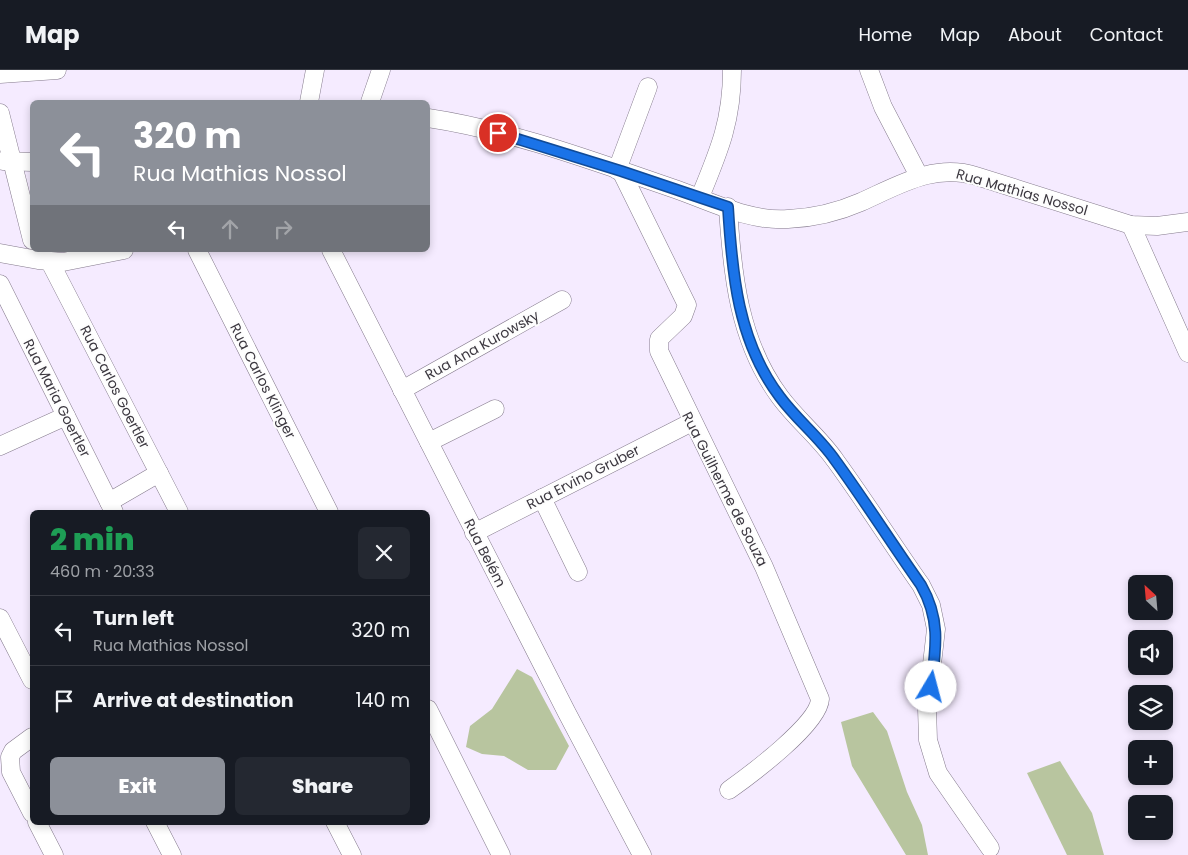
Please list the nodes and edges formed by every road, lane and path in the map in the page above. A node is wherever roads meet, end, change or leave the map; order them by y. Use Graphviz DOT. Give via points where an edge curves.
graph roads {
  1 [pos="58,70"];
  2 [pos="316,70"];
  3 [pos="380,70"];
  4 [pos="732,70"];
  5 [pos="869,70"];
  6 [pos="0,74"];
  7 [pos="648,87"];
  8 [pos="309,100"];
  9 [pos="371,100"];
  10 [pos="0,113"];
  11 [pos="430,118"];
  12 [pos="6,161"];
  13 [pos="30,162"];
  14 [pos="619,170"];
  15 [pos="919,176"];
  16 [pos="700,197"];
  17 [pos="728,207"];
  18 [pos="1188,222"];
  19 [pos="1131,225"];
  20 [pos="30,234"];
  21 [pos="114,252"];
  22 [pos="198,252"];
  23 [pos="332,252"];
  24 [pos="0,253"];
  25 [pos="41,257"];
  26 [pos="0,284"];
  27 [pos="562,300"];
  28 [pos="1184,334"];
  29 [pos="1188,353"];
  30 [pos="402,390"];
  31 [pos="495,409"];
  32 [pos="66,416"];
  33 [pos="692,422"];
  34 [pos="429,442"];
  35 [pos="0,446"];
  36 [pos="160,473"];
  37 [pos="542,498"];
  38 [pos="112,507"];
  39 [pos="178,510"];
  40 [pos="328,510"];
  41 [pos="474,533"];
  42 [pos="578,572"];
  43 [pos="0,618"];
  44 [pos="30,676"];
  45 [pos="430,713"];
  46 [pos="30,738"];
  47 [pos="729,790"];
  48 [pos="30,809"];
  49 [pos="39,825"];
  50 [pos="157,825"];
  51 [pos="337,825"];
  52 [pos="990,848"];
  53 [pos="54,855"];
  54 [pos="172,855"];
  55 [pos="352,855"];
  56 [pos="501,855"];
  57 [pos="642,855"];
  1 -- 6 [label="street"];
  2 -- 8 [label="street"];
  3 -- 9 [label="street"];
  4 -- 16 [label="street" via="732,99 727,126"];
  5 -- 15 [label="street" via="883,107"];
  7 -- 14 [label="street"];
  10 -- 12 [label="street"];
  11 -- 14 [label="street, Rua Mathias Nossol" via="498,133"];
  12 -- 13 [label="street"];
  12 -- 20 [label="street"];
  14 -- 16 [label="street, Rua Mathias Nossol"];
  14 -- 33 [label="street, Rua Guilherme de Souza" via="687,305 683,316 662,335 658,346"];
  15 -- 17 [label="street, Rua Mathias Nossol" via="842,209 804,218 762,218"];
  15 -- 19 [label="street, Rua Mathias Nossol" via="964,172"];
  16 -- 17 [label="street, Rua Mathias Nossol"];
  17 -- 52 [label="street" via="735,292 762,369 781,398 835,460 921,585 931,605 936,629 928,740 938,773"];
  18 -- 19 [label="street, Rua Mathias Nossol"];
  19 -- 28 [label="street"];
  21 -- 25 [label="street" via="74,260"];
  22 -- 40 [label="street, Rua Carlos Klinger"];
  23 -- 30 [label="street, Rua Belém"];
  24 -- 25 [label="street"];
  25 -- 36 [label="street, Rua Carlos Goertler"];
  26 -- 32 [label="street, Rua Maria Goertler"];
  27 -- 30 [label="street, Rua Ana Kurowsky"];
  28 -- 29 [label="street"];
  30 -- 34 [label="street, Rua Belém"];
  31 -- 34 [label="street"];
  32 -- 35 [label="street"];
  32 -- 38 [label="street, Rua Maria Goertler"];
  33 -- 37 [label="street, Rua Ervino Gruber"];
  33 -- 47 [label="street, Rua Guilherme de Souza" via="764,567 820,699 817,711 775,754"];
  34 -- 41 [label="street, Rua Belém"];
  36 -- 38 [label="street"];
  36 -- 39 [label="street, Rua Carlos Goertler"];
  37 -- 41 [label="street, Rua Ervino Gruber"];
  37 -- 42 [label="street"];
  41 -- 57 [label="street, Rua Belém"];
  43 -- 44 [label="street"];
  45 -- 56 [label="street"];
  46 -- 48 [label="street" via="13,750 9,765"];
  49 -- 53 [label="street"];
  50 -- 54 [label="street"];
  51 -- 55 [label="street"];
}
